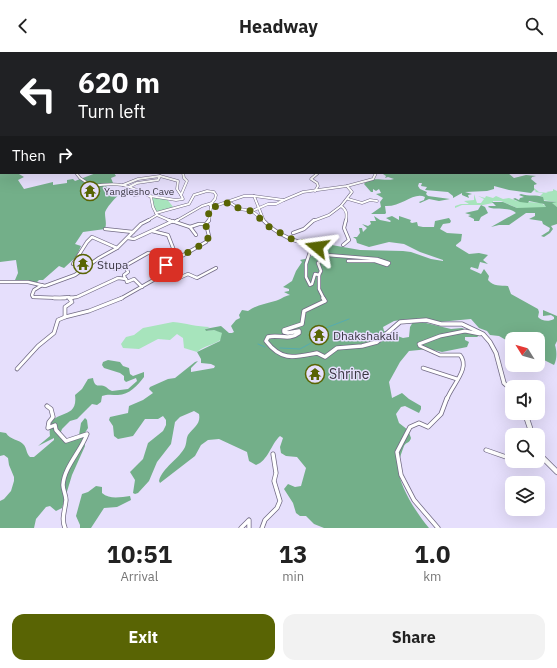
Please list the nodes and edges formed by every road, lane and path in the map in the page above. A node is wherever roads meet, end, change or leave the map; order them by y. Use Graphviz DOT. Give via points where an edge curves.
graph roads {
  1 [pos="77,174"];
  2 [pos="183,174"];
  3 [pos="317,174"];
  4 [pos="376,174"];
  5 [pos="151,175"];
  6 [pos="160,176"];
  7 [pos="123,185"];
  8 [pos="129,186"];
  9 [pos="347,186"];
  10 [pos="315,191"];
  11 [pos="147,194"];
  12 [pos="134,195"];
  13 [pos="181,195"];
  14 [pos="150,196"];
  15 [pos="254,196"];
  16 [pos="348,198"];
  17 [pos="284,200"];
  18 [pos="377,201"];
  19 [pos="229,202"];
  20 [pos="212,203"];
  21 [pos="341,206"];
  22 [pos="210,207"];
  23 [pos="257,209"];
  24 [pos="252,211"];
  25 [pos="156,214"];
  26 [pos="262,219"];
  27 [pos="174,221"];
  28 [pos="206,224"];
  29 [pos="190,228"];
  30 [pos="105,230"];
  31 [pos="152,231"];
  32 [pos="133,232"];
  33 [pos="294,233"];
  34 [pos="196,235"];
  35 [pos="128,238"];
  36 [pos="343,245"];
  37 [pos="117,248"];
  38 [pos="152,253"];
  39 [pos="348,261"];
  40 [pos="73,264"];
  41 [pos="167,264"];
  42 [pos="126,266"];
  43 [pos="113,268"];
  44 [pos="216,268"];
  45 [pos="319,275"];
  46 [pos="156,278"];
  47 [pos="126,279"];
  48 [pos="0,282"];
  49 [pos="42,285"];
  50 [pos="142,287"];
  51 [pos="70,298"];
  52 [pos="65,317"];
  53 [pos="482,334"];
  54 [pos="423,368"];
  55 [pos="17,369"];
  56 [pos="458,379"];
  57 [pos="505,384"];
  58 [pos="47,406"];
  59 [pos="486,450"];
  60 [pos="273,454"];
  61 [pos="505,457"];
  62 [pos="545,460"];
  63 [pos="557,472"];
  64 [pos="65,528"];
  65 [pos="241,528"];
  66 [pos="249,528"];
  67 [pos="262,528"];
  68 [pos="438,528"];
  1 -- 7 [label="main road" via="92,186 113,183"];
  2 -- 13 [label="street" via="187,181"];
  3 -- 10 [label="street" via="311,179 318,184"];
  4 -- 9 [label="street" via="373,179"];
  5 -- 6 [label="street"];
  5 -- 7 [label="street"];
  6 -- 8 [label="street" via="158,180"];
  6 -- 13 [label="street" via="178,181 176,187"];
  7 -- 8 [label="main road"];
  8 -- 11 [label="main road"];
  9 -- 10 [label="street"];
  9 -- 16 [label="street" via="352,192"];
  10 -- 17 [label="street"];
  11 -- 12 [label="street"];
  11 -- 14 [label="main road"];
  13 -- 14 [label="street" via="184,199 179,201 162,196"];
  14 -- 25 [label="main road"];
  15 -- 17 [label="street"];
  15 -- 19 [label="main road" via="244,195"];
  15 -- 23 [label="main road"];
  16 -- 18 [label="street" via="363,203"];
  16 -- 21 [label="street"];
  17 -- 23 [label="street"];
  19 -- 22 [label="main road"];
  19 -- 24 [label="street" via="240,209"];
  20 -- 22 [label="main road"];
  20 -- 25 [label="main road" via="216,195 212,191 207,191 194,195 186,206"];
  20 -- 27 [label="street"];
  21 -- 33 [label="street" via="329,215 315,218 304,229"];
  21 -- 36 [label="street" via="347,214 344,228 350,240"];
  22 -- 28 [label="street"];
  23 -- 24 [label="street"];
  23 -- 26 [label="main road"];
  24 -- 26 [label="street"];
  25 -- 27 [label="street"];
  25 -- 32 [label="main road"];
  26 -- 45 [label="main road" via="268,226 295,241 319,243 311,250 305,263 309,285 312,284 315,274"];
  27 -- 29 [label="street"];
  27 -- 31 [label="street"];
  28 -- 29 [label="street"];
  28 -- 41 [label="street" via="209,236 206,242"];
  29 -- 34 [label="street"];
  30 -- 32 [label="street"];
  31 -- 35 [label="street" via="134,239"];
  31 -- 41 [label="street" via="168,235 173,244 175,252"];
  32 -- 35 [label="main road"];
  35 -- 37 [label="main road"];
  37 -- 40 [label="street" via="92,238"];
  37 -- 49 [label="main road" via="75,275"];
  38 -- 42 [label="street" via="145,254"];
  39 -- 45 [label="street" via="375,261 387,265 390,263 327,254 318,263 321,272"];
  41 -- 46 [label="street" via="161,268 154,277"];
  42 -- 43 [label="street"];
  42 -- 47 [label="street"];
  44 -- 46 [label="street" via="197,278 188,274 165,280"];
  45 -- 53 [label="main road" via="319,289 325,302 304,311 302,324 284,330 288,333 298,331 299,334 291,338 273,335 267,338 270,346 280,354 299,357 317,353 327,356 338,348 377,342 396,324 407,321 426,320 441,324 462,324"];
  46 -- 50 [label="street"];
  47 -- 50 [label="street" via="127,282 134,280"];
  47 -- 51 [label="street" via="118,278"];
  48 -- 49 [label="main road"];
  49 -- 51 [label="street" via="34,290 33,297 42,295 62,300"];
  50 -- 52 [label="street" via="106,305"];
  51 -- 52 [label="street" via="72,302 65,307"];
  52 -- 55 [label="street" via="58,320 54,334 38,346"];
  53 -- 56 [label="street" via="465,331 419,344 440,355 460,355 464,360 464,368"];
  53 -- 57 [label="main road" via="496,353"];
  54 -- 56 [label="street"];
  56 -- 68 [label="street" via="450,390 441,414 428,426 419,423 410,427 397,452 401,475 409,492"];
  58 -- 64 [label="street" via="51,409 53,417 48,428 55,425 56,430 66,441 87,434 83,445 71,461 63,485 66,499 62,520"];
  59 -- 61 [label="street"];
  60 -- 67 [label="street" via="276,473 274,481 280,501"];
  62 -- 63 [label="main road"];
  65 -- 66 [label="street" via="249,520"];
}
